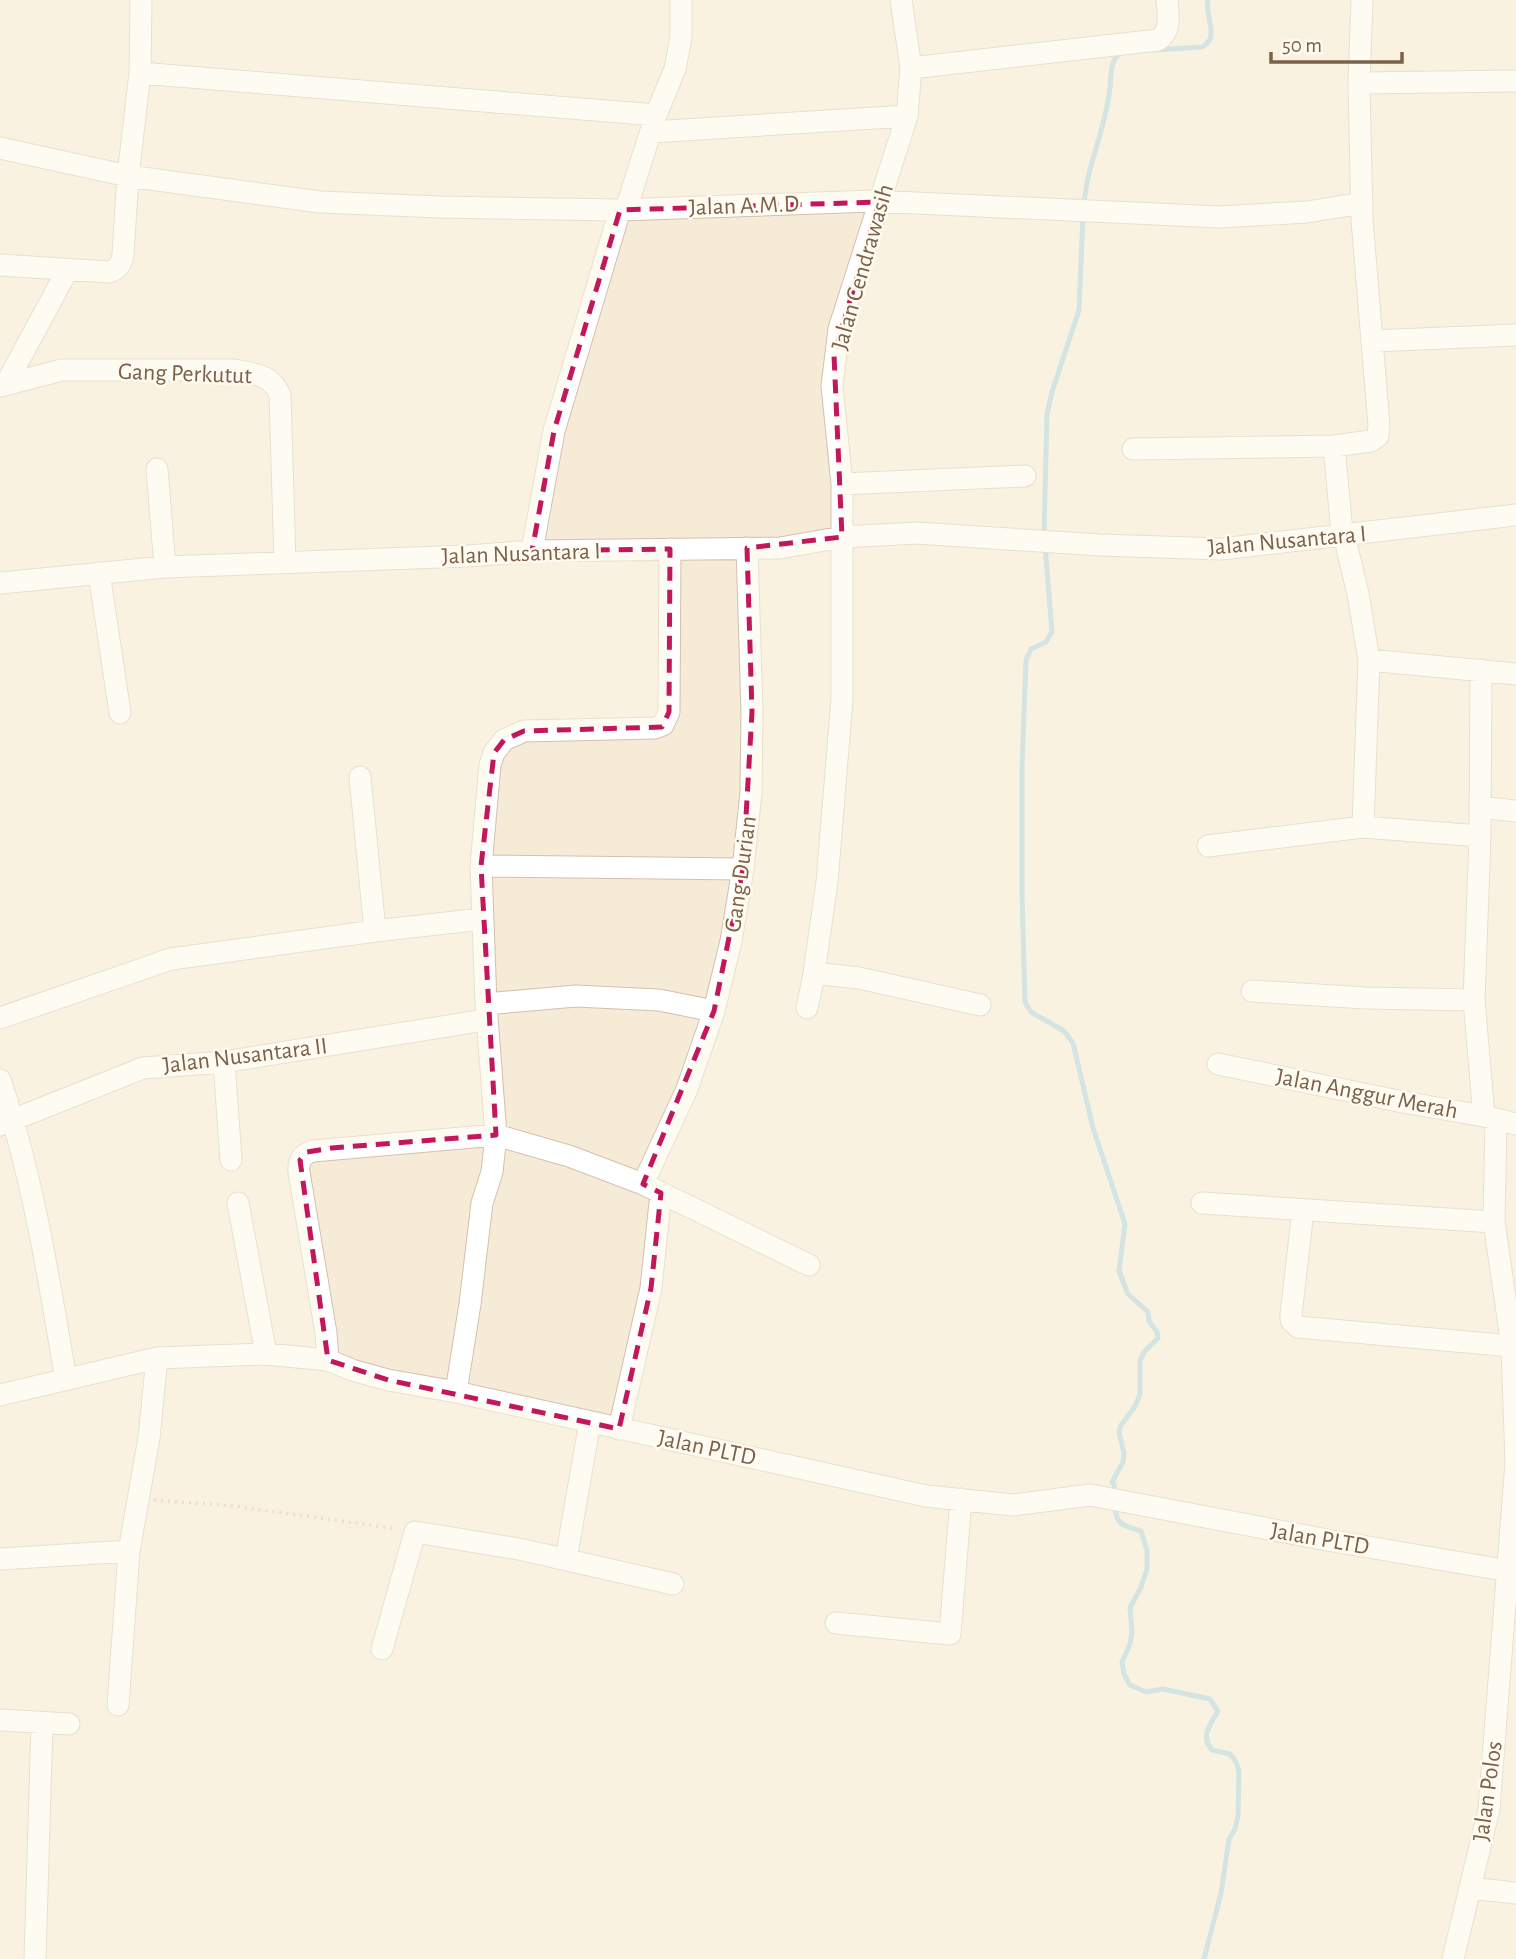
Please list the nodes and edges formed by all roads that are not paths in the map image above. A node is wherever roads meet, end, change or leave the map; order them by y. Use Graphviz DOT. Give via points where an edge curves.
graph roads {
  1 [pos="141,0"];
  2 [pos="681,0"];
  3 [pos="901,0"];
  4 [pos="1167,0"];
  5 [pos="1362,0"];
  6 [pos="911,68"];
  7 [pos="140,73"];
  8 [pos="1516,81"];
  9 [pos="1359,83"];
  10 [pos="907,116"];
  11 [pos="653,123"];
  12 [pos="0,148"];
  13 [pos="128,176"];
  14 [pos="879,202"];
  15 [pos="1362,203"];
  16 [pos="623,210"];
  17 [pos="0,265"];
  18 [pos="67,271"];
  19 [pos="1516,335"];
  20 [pos="1371,341"];
  21 [pos="3,385"];
  22 [pos="1334,446"];
  23 [pos="1133,449"];
  24 [pos="157,469"];
  25 [pos="1025,476"];
  26 [pos="842,484"];
  27 [pos="1516,515"];
  28 [pos="1345,536"];
  29 [pos="842,537"];
  30 [pos="747,548"];
  31 [pos="670,549"];
  32 [pos="532,551"];
  33 [pos="285,562"];
  34 [pos="165,567"];
  35 [pos="99,573"];
  36 [pos="0,583"];
  37 [pos="1368,660"];
  38 [pos="1481,670"];
  39 [pos="1516,674"];
  40 [pos="120,713"];
  41 [pos="360,777"];
  42 [pos="1480,807"];
  43 [pos="1516,811"];
  44 [pos="1363,827"];
  45 [pos="1480,836"];
  46 [pos="1208,846"];
  47 [pos="481,866"];
  48 [pos="743,869"];
  49 [pos="482,919"];
  50 [pos="375,930"];
  51 [pos="814,973"];
  52 [pos="1252,991"];
  53 [pos="1474,1000"];
  54 [pos="980,1005"];
  55 [pos="807,1008"];
  56 [pos="715,1011"];
  57 [pos="486,1012"];
  58 [pos="0,1018"];
  59 [pos="224,1062"];
  60 [pos="1218,1064"];
  61 [pos="0,1080"];
  62 [pos="1499,1120"];
  63 [pos="7,1123"];
  64 [pos="496,1135"];
  65 [pos="231,1160"];
  66 [pos="652,1189"];
  67 [pos="238,1203"];
  68 [pos="1202,1203"];
  69 [pos="1303,1210"];
  70 [pos="1494,1222"];
  71 [pos="809,1265"];
  72 [pos="1512,1346"];
  73 [pos="266,1354"];
  74 [pos="157,1357"];
  75 [pos="328,1360"];
  76 [pos="66,1380"];
  77 [pos="456,1392"];
  78 [pos="0,1395"];
  79 [pos="590,1422"];
  80 [pos="619,1429"];
  81 [pos="961,1499"];
  82 [pos="129,1551"];
  83 [pos="0,1559"];
  84 [pos="566,1559"];
  85 [pos="1509,1571"];
  86 [pos="673,1584"];
  87 [pos="836,1623"];
  88 [pos="1510,1638"];
  89 [pos="382,1649"];
  90 [pos="118,1705"];
  91 [pos="0,1720"];
  92 [pos="42,1723"];
  93 [pos="69,1724"];
  94 [pos="1470,1888"];
  95 [pos="1516,1893"];
  96 [pos="35,1959"];
  97 [pos="1453,1959"];
  1 -- 7 [label="street"];
  2 -- 11 [label="street" via="675,69"];
  3 -- 6 [label="street, Jalan Cendrawasih"];
  4 -- 6 [label="street" via="1167,30 1158,40"];
  5 -- 9 [label="street"];
  6 -- 10 [label="street, Jalan Cendrawasih"];
  7 -- 11 [label="street"];
  7 -- 13 [label="street"];
  8 -- 9 [label="street"];
  9 -- 15 [label="street"];
  10 -- 11 [label="street"];
  10 -- 14 [label="street, Jalan Cendrawasih"];
  11 -- 16 [label="street"];
  12 -- 13 [label="street, Jalan A.M.D"];
  13 -- 16 [label="street, Jalan A.M.D" via="320,202"];
  13 -- 18 [label="street" via="120,265 109,272"];
  14 -- 15 [label="street, Jalan A.M.D" via="1220,217 1268,216"];
  14 -- 16 [label="street, Jalan A.M.D"];
  14 -- 26 [label="street, Jalan Cendrawasih" via="834,355 832,386"];
  15 -- 20 [label="street"];
  16 -- 32 [label="street" via="554,431"];
  17 -- 18 [label="street"];
  18 -- 21 [label="street"];
  19 -- 20 [label="street"];
  20 -- 22 [label="street" via="1378,436"];
  21 -- 33 [label="street, Gang Perkutut" via="62,370 234,370 274,382 280,396"];
  22 -- 23 [label="street"];
  22 -- 28 [label="street"];
  24 -- 34 [label="street"];
  25 -- 26 [label="street"];
  26 -- 29 [label="street, Jalan Cendrawasih"];
  27 -- 28 [label="street, Jalan Nusantara I"];
  28 -- 29 [label="street, Jalan Nusantara I" via="1222,549 917,533"];
  28 -- 37 [label="street"];
  29 -- 30 [label="street, Jalan Nusantara I" via="780,548"];
  29 -- 51 [label="street, Jalan Cendrawasih" via="842,699 827,882"];
  30 -- 31 [label="street, Jalan Nusantara I"];
  30 -- 48 [label="street, Gang Durian" via="752,738"];
  31 -- 32 [label="street, Jalan Nusantara I"];
  31 -- 47 [label="street" via="667,719 655,728 524,731 503,740 490,765"];
  32 -- 33 [label="street, Jalan Nusantara I"];
  33 -- 34 [label="street, Jalan Nusantara I"];
  34 -- 35 [label="street, Jalan Nusantara I"];
  35 -- 36 [label="street, Jalan Nusantara I"];
  35 -- 40 [label="street"];
  37 -- 38 [label="street"];
  37 -- 44 [label="street"];
  38 -- 39 [label="street"];
  38 -- 42 [label="street, Jalan Polos"];
  41 -- 50 [label="street"];
  42 -- 43 [label="street"];
  42 -- 45 [label="street, Jalan Polos"];
  44 -- 45 [label="street"];
  44 -- 46 [label="street"];
  45 -- 53 [label="street, Jalan Polos"];
  47 -- 48 [label="street"];
  47 -- 49 [label="street"];
  48 -- 56 [label="street, Gang Durian"];
  49 -- 50 [label="street"];
  49 -- 57 [label="street"];
  50 -- 58 [label="street" via="171,959"];
  51 -- 54 [label="street" via="859,978"];
  51 -- 55 [label="street, Jalan Cendrawasih"];
  52 -- 53 [label="street"];
  53 -- 62 [label="street, Jalan Polos"];
  56 -- 57 [label="street, Jalan Nusantara II" via="659,1000 576,996"];
  56 -- 66 [label="street, Gang Durian"];
  57 -- 59 [label="street, Jalan Nusantara II"];
  57 -- 64 [label="street"];
  59 -- 63 [label="street, Jalan Nusantara II" via="143,1068"];
  59 -- 65 [label="street"];
  60 -- 62 [label="street, Jalan Anggur Merah"];
  61 -- 63 [label="street"];
  62 -- 70 [label="street, Jalan Polos"];
  63 -- 76 [label="street" via="50,1285"];
  64 -- 66 [label="street" via="569,1156"];
  64 -- 75 [label="street" via="332,1148 313,1151 300,1160"];
  64 -- 77 [label="street"];
  66 -- 71 [label="street"];
  66 -- 80 [label="street, Gang Durian" via="651,1288"];
  67 -- 73 [label="street"];
  68 -- 69 [label="street"];
  69 -- 70 [label="street"];
  69 -- 72 [label="street" via="1291,1315 1298,1327"];
  70 -- 72 [label="street, Jalan Polos"];
  72 -- 85 [label="street, Jalan Polos" via="1516,1463"];
  73 -- 74 [label="street, Jalan PLTD"];
  73 -- 75 [label="street, Jalan PLTD"];
  74 -- 76 [label="street, Jalan PLTD"];
  74 -- 82 [label="street" via="149,1438"];
  75 -- 77 [label="street, Jalan PLTD" via="388,1380"];
  76 -- 78 [label="street, Jalan PLTD"];
  77 -- 79 [label="street, Jalan PLTD"];
  79 -- 80 [label="street, Jalan PLTD"];
  79 -- 84 [label="street"];
  80 -- 81 [label="street, Jalan PLTD" via="926,1496"];
  81 -- 85 [label="street, Jalan PLTD" via="1013,1505 1090,1495"];
  81 -- 87 [label="street" via="950,1634"];
  82 -- 83 [label="street"];
  82 -- 90 [label="street"];
  84 -- 86 [label="street"];
  84 -- 89 [label="street" via="415,1531"];
  85 -- 88 [label="street, Jalan Polos"];
  88 -- 94 [label="street, Jalan Polos" via="1489,1810"];
  91 -- 92 [label="street"];
  92 -- 93 [label="street"];
  92 -- 96 [label="street"];
  94 -- 95 [label="street"];
  94 -- 97 [label="street, Jalan Polos"];
}
